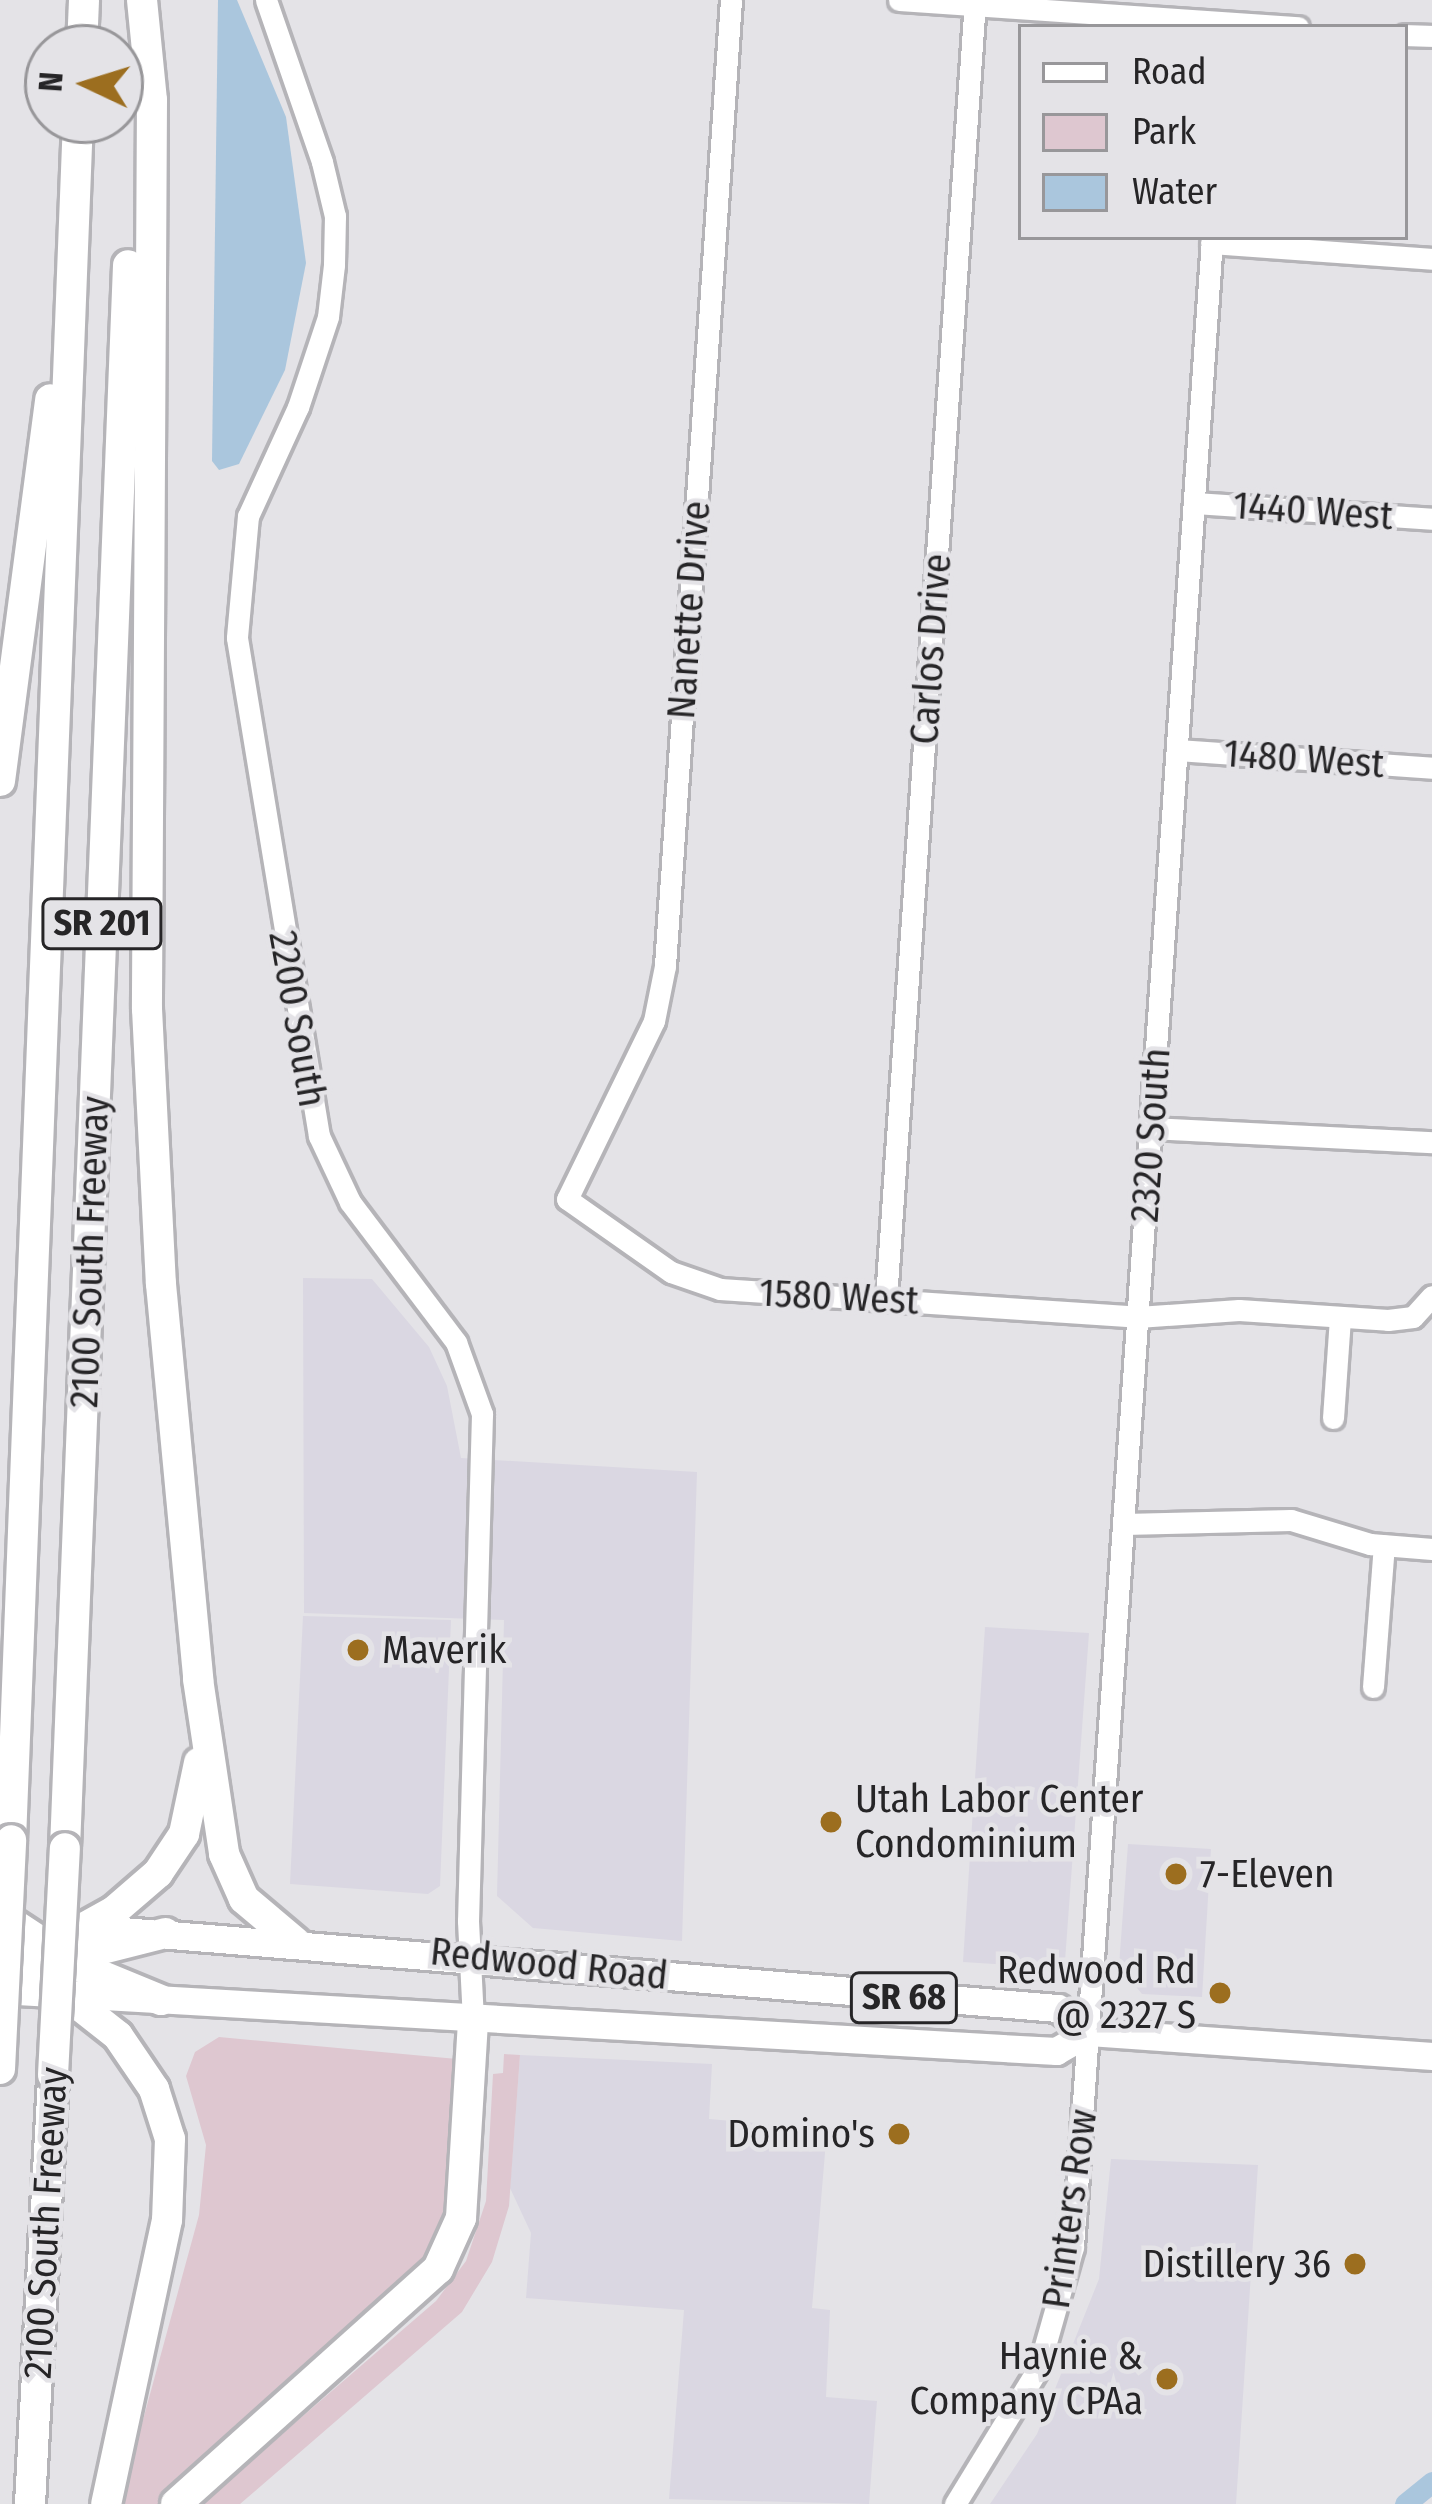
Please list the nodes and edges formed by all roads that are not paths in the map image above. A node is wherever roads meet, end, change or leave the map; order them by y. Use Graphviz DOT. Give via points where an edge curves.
graph roads {
  1 [pos="140,0"];
  2 [pos="266,0"];
  3 [pos="731,0"];
  4 [pos="899,0"];
  5 [pos="975,3"];
  6 [pos="1227,16"];
  7 [pos="1279,24"];
  8 [pos="77,144"];
  9 [pos="1211,240"];
  10 [pos="1432,259"];
  11 [pos="72,269"];
  12 [pos="1194,502"];
  13 [pos="1432,519"];
  14 [pos="1177,750"];
  15 [pos="1432,768"];
  16 [pos="0,781"];
  17 [pos="1151,1128"];
  18 [pos="1432,1142"];
  19 [pos="566,1199"];
  20 [pos="1432,1296"];
  21 [pos="886,1299"];
  22 [pos="1138,1317"];
  23 [pos="1340,1317"];
  24 [pos="1334,1418"];
  25 [pos="1124,1524"];
  26 [pos="1384,1545"];
  27 [pos="1432,1549"];
  28 [pos="198,1678"];
  29 [pos="1373,1687"];
  30 [pos="88,1928"];
  31 [pos="166,1933"];
  32 [pos="295,1942"];
  33 [pos="20,1944"];
  34 [pos="470,1954"];
  35 [pos="0,1987"];
  36 [pos="74,1995"];
  37 [pos="161,2000"];
  38 [pos="473,2020"];
  39 [pos="1089,2032"];
  40 [pos="1432,2056"];
  41 [pos="0,2071"];
  42 [pos="30,2504"];
  43 [pos="106,2504"];
  44 [pos="176,2504"];
  45 [pos="955,2504"];
  1 -- 28 [label="highway" via="152,100 148,1057"];
  1 -- 42 [label="highway, 2100 South Freeway / SR 201, bridge" via="65,1848"];
  2 -- 34 [label="street, 2200 South" via="322,162 334,265 311,367 248,516 236,638 319,1136 372,1235 456,1342 482,1414"];
  3 -- 19 [label="street, Nanette Drive" via="665,966 654,1021"];
  4 -- 5 [label="street"];
  5 -- 6 [label="street"];
  5 -- 21 [label="street, Carlos Drive"];
  6 -- 7 [label="street"];
  8 -- 11 [label="highway, 2100 South Freeway / SR 201"];
  9 -- 10 [label="street"];
  9 -- 12 [label="street, 2320 South"];
  11 -- 16 [label="highway"];
  11 -- 41 [label="highway, 2100 South Freeway / SR 201, bridge"];
  12 -- 13 [label="street, 1440 West"];
  12 -- 14 [label="street, 2320 South"];
  14 -- 15 [label="street, 1480 West"];
  14 -- 17 [label="street, 2320 South"];
  17 -- 18 [label="street"];
  17 -- 22 [label="street, 2320 South"];
  19 -- 21 [label="street, 1580 West" via="671,1272 721,1289"];
  20 -- 23 [label="street, 1580 West" via="1413,1318"];
  21 -- 22 [label="street, 1580 West"];
  22 -- 23 [label="street, 1580 West" via="1239,1310"];
  22 -- 25 [label="street, 2320 South"];
  23 -- 24 [label="street"];
  25 -- 26 [label="street" via="1291,1520"];
  25 -- 39 [label="street, 2320 South"];
  26 -- 27 [label="street"];
  26 -- 29 [label="street"];
  28 -- 30 [label="highway" via="198,1790 184,1834 142,1890"];
  28 -- 32 [label="highway" via="226,1867 244,1899"];
  30 -- 31 [label="main road, Redwood Road / SR 68"];
  30 -- 33 [label="highway"];
  30 -- 33 [label="main road, Redwood Road / SR 68"];
  31 -- 32 [label="main road, Redwood Road / SR 68"];
  31 -- 33 [label="highway"];
  32 -- 34 [label="main road, Redwood Road / SR 68"];
  33 -- 35 [label="highway"];
  33 -- 36 [label="highway"];
  33 -- 37 [label="highway"];
  34 -- 38 [label="street, 2200 South"];
  34 -- 39 [label="main road, Redwood Road / SR 68" via="1058,2008"];
  35 -- 36 [label="main road, Redwood Road / SR 68"];
  36 -- 37 [label="main road, Redwood Road / SR 68"];
  36 -- 43 [label="highway" via="143,2071 166,2119 172,2159 167,2220"];
  37 -- 38 [label="main road, Redwood Road / SR 68"];
  38 -- 39 [label="main road, Redwood Road / SR 68" via="1056,2051"];
  38 -- 44 [label="highway" via="461,2218 438,2270"];
  39 -- 40 [label="main road, Redwood Road / SR 68"];
  39 -- 45 [label="street, Printers Row" via="1081,2169 1060,2305 1025,2396"];
}
